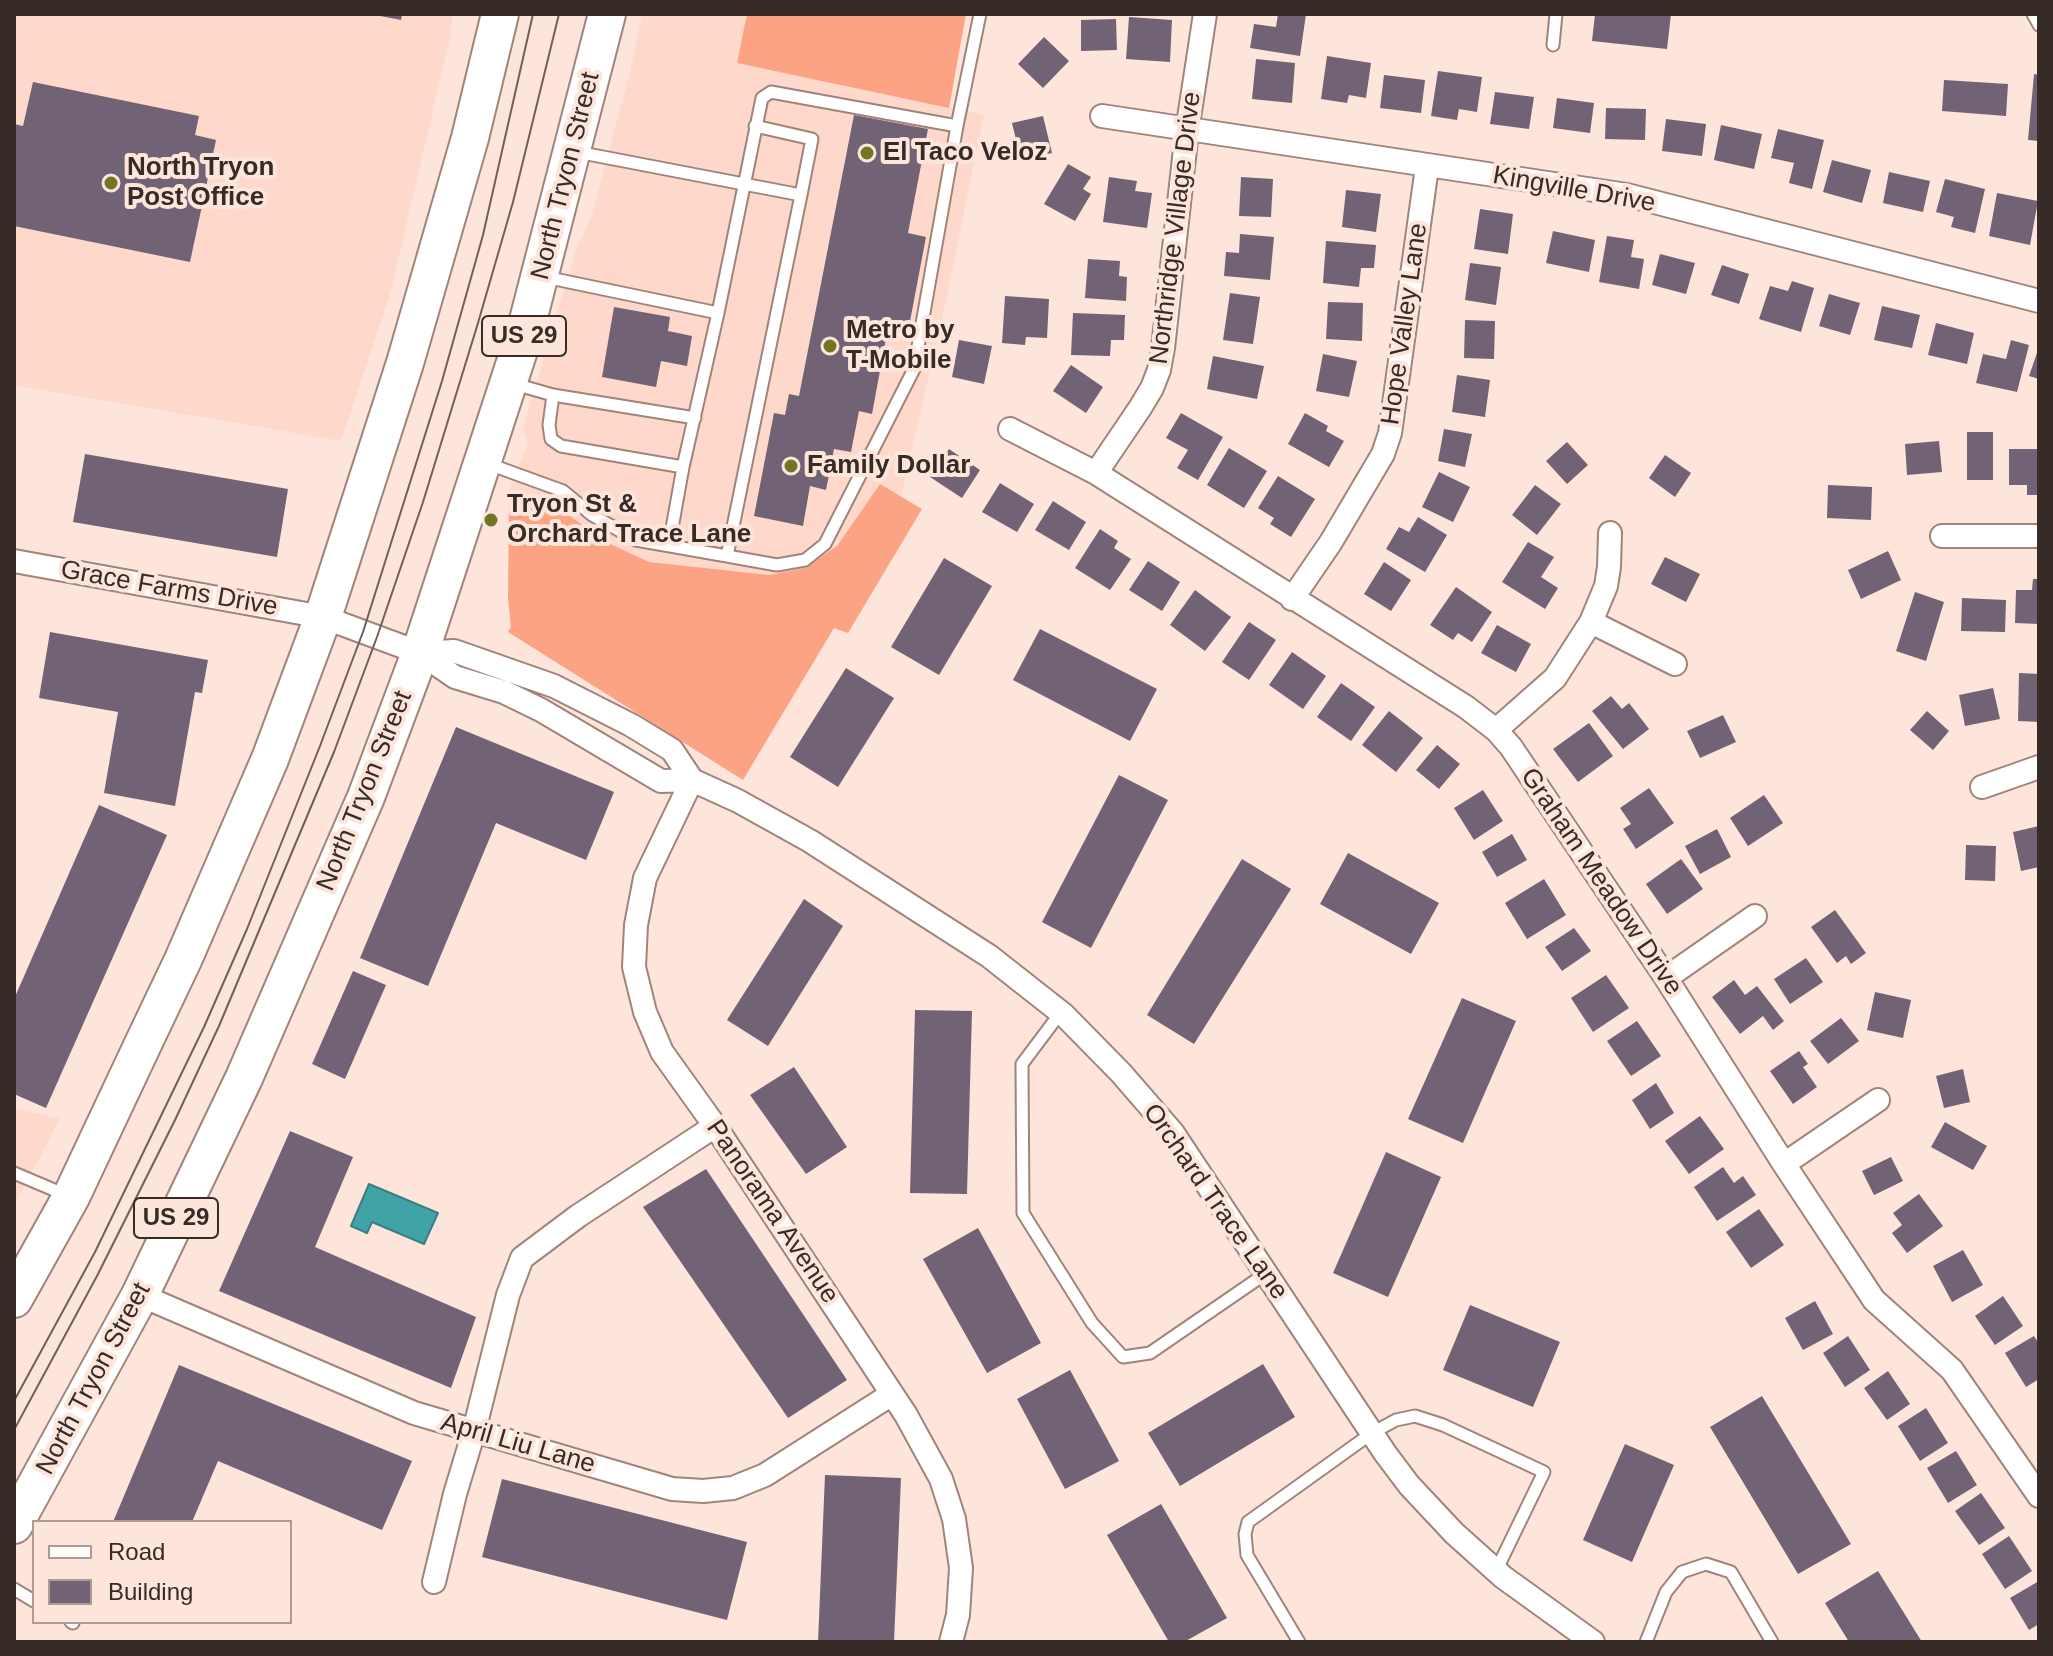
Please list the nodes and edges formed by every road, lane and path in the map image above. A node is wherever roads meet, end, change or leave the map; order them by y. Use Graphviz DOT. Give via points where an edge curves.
graph roads {
  1 [pos="500,14"];
  2 [pos="607,14"];
  3 [pos="980,14"];
  4 [pos="1205,14"];
  5 [pos="1556,14"];
  6 [pos="2033,14"];
  7 [pos="2039,25"];
  8 [pos="1553,45"];
  9 [pos="1102,116"];
  10 [pos="755,126"];
  11 [pos="957,126"];
  12 [pos="1187,131"];
  13 [pos="573,151"];
  14 [pos="1427,167"];
  15 [pos="744,184"];
  16 [pos="801,195"];
  17 [pos="541,276"];
  18 [pos="2039,301"];
  19 [pos="718,313"];
  20 [pos="509,382"];
  21 [pos="553,395"];
  22 [pos="695,418"];
  23 [pos="1010,429"];
  24 [pos="483,462"];
  25 [pos="683,467"];
  26 [pos="1096,473"];
  27 [pos="1610,533"];
  28 [pos="1942,536"];
  29 [pos="2039,536"];
  30 [pos="669,545"];
  31 [pos="727,556"];
  32 [pos="14,561"];
  33 [pos="1292,599"];
  34 [pos="323,617"];
  35 [pos="1591,622"];
  36 [pos="420,653"];
  37 [pos="1675,664"];
  38 [pos="1496,730"];
  39 [pos="2039,767"];
  40 [pos="692,780"];
  41 [pos="1982,787"];
  42 [pos="1755,916"];
  43 [pos="1666,978"];
  44 [pos="1061,1012"];
  45 [pos="1878,1100"];
  46 [pos="715,1126"];
  47 [pos="1784,1164"];
  48 [pos="14,1173"];
  49 [pos="71,1197"];
  50 [pos="1265,1274"];
  51 [pos="140,1295"];
  52 [pos="14,1299"];
  53 [pos="892,1394"];
  54 [pos="474,1431"];
  55 [pos="1372,1433"];
  56 [pos="2039,1496"];
  57 [pos="14,1525"];
  58 [pos="1496,1571"];
  59 [pos="434,1582"];
  60 [pos="14,1589"];
  61 [pos="32,1600"];
  62 [pos="951,1642"];
  63 [pos="1299,1642"];
  64 [pos="1593,1642"];
  65 [pos="1646,1642"];
  66 [pos="1772,1642"];
  1 -- 34 [label="main road" via="410,348"];
  2 -- 13 [label="main road, North Tryon Street / US 29"];
  3 -- 11 [label="lane"];
  4 -- 12 [label="street, Northridge Village Drive"];
  5 -- 8 [label="lane"];
  6 -- 7 [label="lane"];
  9 -- 12 [label="street, Kingville Drive"];
  10 -- 11 [label="lane" via="762,98 771,92"];
  10 -- 15 [label="lane"];
  10 -- 16 [label="lane" via="812,139"];
  11 -- 31 [label="lane" via="914,369 825,544 805,560 777,565"];
  12 -- 14 [label="street, Kingville Drive"];
  12 -- 26 [label="street, Northridge Village Drive" via="1159,370"];
  13 -- 15 [label="lane"];
  13 -- 17 [label="main road, North Tryon Street / US 29"];
  14 -- 18 [label="street, Kingville Drive" via="1627,195"];
  14 -- 33 [label="street, Hope Valley Lane" via="1390,433 1383,454"];
  15 -- 16 [label="lane"];
  15 -- 19 [label="lane"];
  16 -- 31 [label="lane"];
  17 -- 19 [label="lane"];
  17 -- 20 [label="main road, North Tryon Street / US 29"];
  19 -- 22 [label="lane"];
  20 -- 21 [label="lane"];
  20 -- 24 [label="main road, North Tryon Street / US 29"];
  21 -- 22 [label="lane"];
  21 -- 25 [label="lane" via="551,439 561,446"];
  22 -- 25 [label="lane"];
  23 -- 26 [label="street, Graham Meadow Drive"];
  24 -- 30 [label="lane" via="563,491 636,540"];
  24 -- 36 [label="main road, North Tryon Street / US 29"];
  25 -- 30 [label="lane"];
  26 -- 33 [label="street, Graham Meadow Drive"];
  27 -- 35 [label="street" via="1606,586"];
  28 -- 29 [label="street"];
  30 -- 31 [label="lane"];
  32 -- 34 [label="street, Grace Farms Drive"];
  33 -- 38 [label="street, Graham Meadow Drive"];
  34 -- 36 [label="street, Orchard Trace Lane"];
  34 -- 49 [label="main road" via="270,759 183,960"];
  35 -- 37 [label="street"];
  35 -- 38 [label="street" via="1555,678"];
  36 -- 40 [label="street, Orchard Trace Lane" via="455,677 541,710 661,781"];
  36 -- 40 [label="street, Orchard Trace Lane" via="454,651 554,686 672,750"];
  36 -- 51 [label="main road, North Tryon Street / US 29" via="366,797 292,968"];
  38 -- 43 [label="street, Graham Meadow Drive"];
  39 -- 41 [label="street"];
  40 -- 44 [label="street, Orchard Trace Lane" via="810,841 894,893 998,962"];
  40 -- 46 [label="street, Panorama Avenue" via="645,878 634,967 662,1052"];
  42 -- 43 [label="street"];
  43 -- 47 [label="street, Graham Meadow Drive"];
  44 -- 50 [label="street, Orchard Trace Lane" via="1173,1133"];
  44 -- 50 [label="lane" via="1022,1064 1023,1213 1092,1323 1123,1357 1150,1353"];
  45 -- 47 [label="street"];
  46 -- 53 [label="street, Panorama Avenue"];
  46 -- 54 [label="street" via="522,1258"];
  47 -- 56 [label="street, Graham Meadow Drive" via="1874,1300 1952,1370"];
  48 -- 49 [label="lane"];
  49 -- 52 [label="main road"];
  50 -- 55 [label="street, Orchard Trace Lane"];
  51 -- 54 [label="street, April Liu Lane" via="414,1413"];
  51 -- 57 [label="main road, North Tryon Street / US 29"];
  53 -- 54 [label="street, April Liu Lane" via="765,1475 733,1488 703,1491 672,1489"];
  53 -- 62 [label="street, Panorama Avenue" via="941,1479 954,1519 961,1568"];
  54 -- 59 [label="street"];
  55 -- 58 [label="street, Orchard Trace Lane" via="1409,1485"];
  55 -- 58 [label="lane" via="1415,1416 1544,1472"];
  55 -- 63 [label="lane" via="1248,1522 1247,1555"];
  58 -- 64 [label="street, Orchard Trace Lane"];
  60 -- 61 [label="lane"];
  65 -- 66 [label="lane" via="1666,1592 1682,1572 1706,1564 1731,1572"];
}
